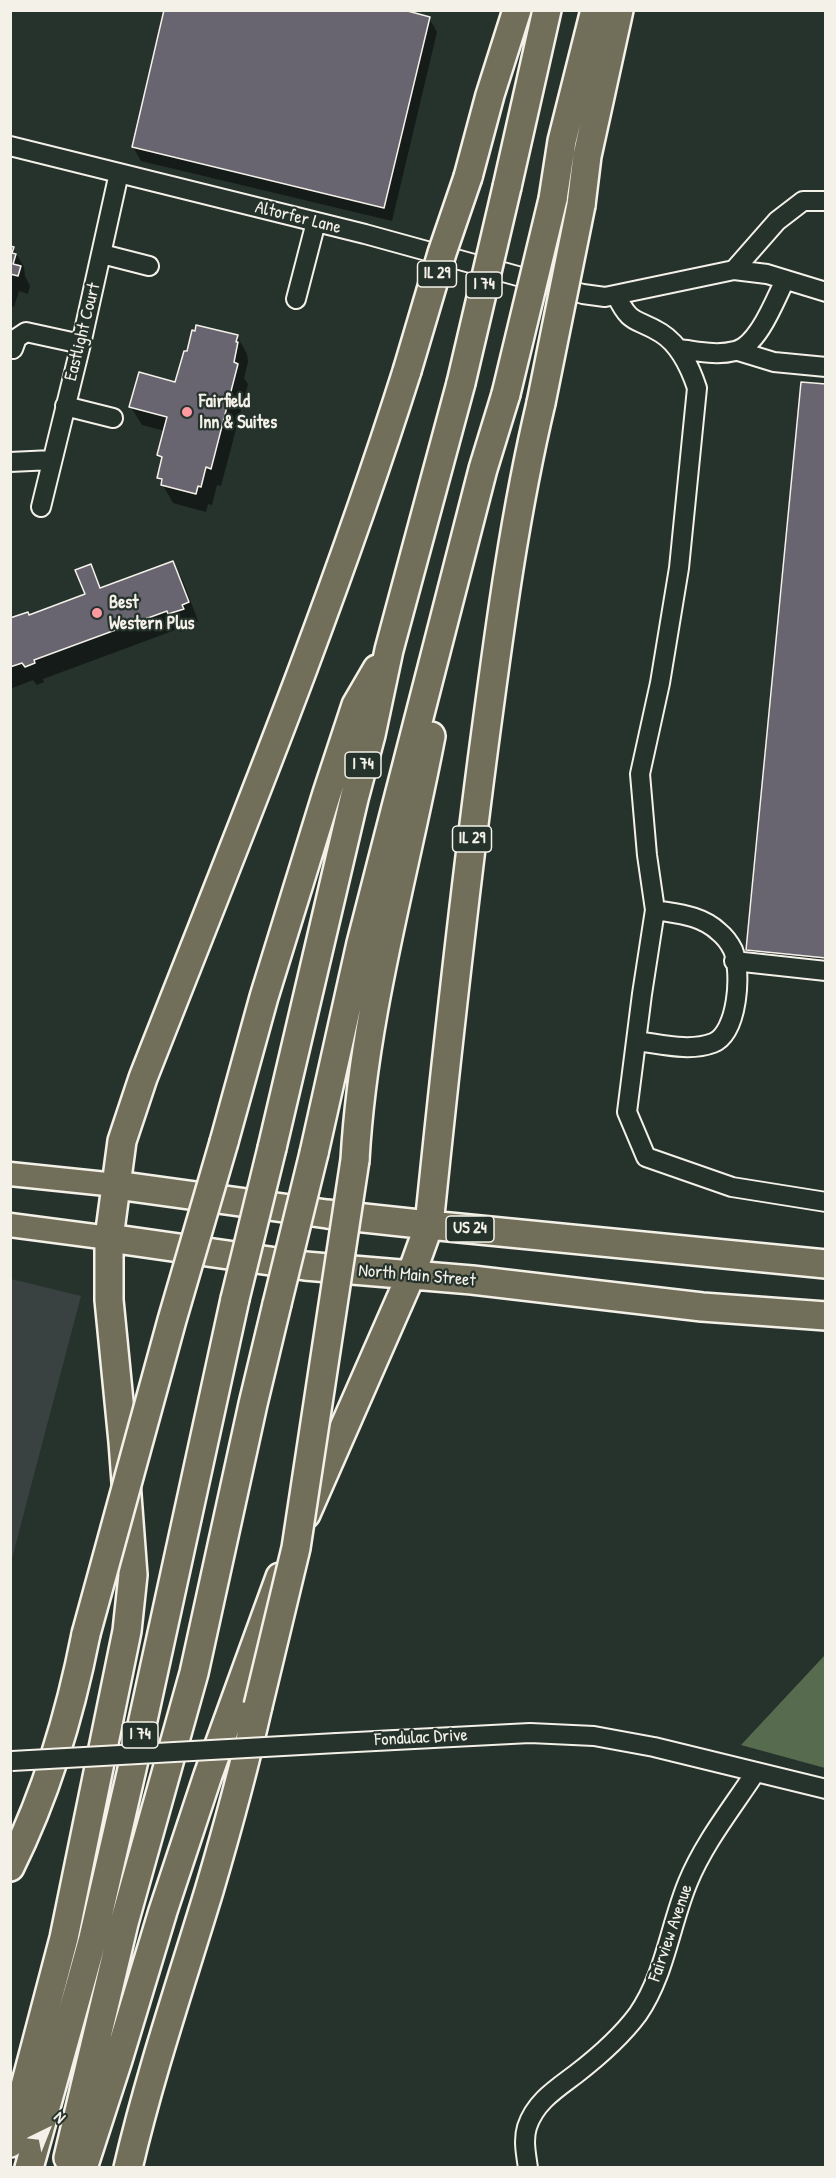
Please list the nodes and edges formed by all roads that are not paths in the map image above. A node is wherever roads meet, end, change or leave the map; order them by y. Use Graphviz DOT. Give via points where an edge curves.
graph roads {
  1 [pos="517,10"];
  2 [pos="547,10"];
  3 [pos="595,10"];
  4 [pos="619,10"];
  5 [pos="10,146"];
  6 [pos="119,173"];
  7 [pos="825,201"];
  8 [pos="316,222"];
  9 [pos="102,254"];
  10 [pos="149,266"];
  11 [pos="734,270"];
  12 [pos="785,280"];
  13 [pos="825,292"];
  14 [pos="616,295"];
  15 [pos="296,299"];
  16 [pos="81,344"];
  17 [pos="13,349"];
  18 [pos="679,349"];
  19 [pos="738,351"];
  20 [pos="825,367"];
  21 [pos="65,406"];
  22 [pos="113,418"];
  23 [pos="52,460"];
  24 [pos="10,462"];
  25 [pos="483,469"];
  26 [pos="43,498"];
  27 [pos="389,650"];
  28 [pos="655,910"];
  29 [pos="734,961"];
  30 [pos="825,971"];
  31 [pos="636,1041"];
  32 [pos="10,1174"];
  33 [pos="116,1185"];
  34 [pos="825,1202"];
  35 [pos="10,1225"];
  36 [pos="429,1225"];
  37 [pos="110,1238"];
  38 [pos="825,1263"];
  39 [pos="411,1275"];
  40 [pos="825,1316"];
  41 [pos="11,1761"];
  42 [pos="755,1773"];
  43 [pos="825,1789"];
  44 [pos="10,1867"];
  45 [pos="10,2143"];
  46 [pos="29,2168"];
  47 [pos="66,2168"];
  48 [pos="82,2168"];
  49 [pos="128,2168"];
  50 [pos="528,2168"];
  1 -- 33 [label="highway, IL 29, bridge" via="376,470 325,612 143,1078 122,1141"];
  2 -- 27 [label="highway, I 74, bridge" via="461,383"];
  3 -- 25 [label="highway, I 74, bridge" via="506,394"];
  4 -- 36 [label="highway, IL 29, bridge" via="525,472 496,654"];
  5 -- 6 [label="street, Altorfer Lane"];
  6 -- 8 [label="street, Altorfer Lane"];
  6 -- 9 [label="street, Eastlight Court"];
  7 -- 11 [label="street" via="803,201 777,221"];
  8 -- 14 [label="street, Altorfer Lane" via="583,294"];
  8 -- 15 [label="street"];
  9 -- 10 [label="street"];
  9 -- 16 [label="street, Eastlight Court"];
  11 -- 12 [label="street, Altorfer Lane"];
  11 -- 14 [label="street, Altorfer Lane"];
  12 -- 13 [label="street, Altorfer Lane"];
  12 -- 19 [label="street" via="752,341"];
  14 -- 18 [label="street" via="625,314 662,334"];
  16 -- 17 [label="street" via="26,332 17,338"];
  16 -- 21 [label="street, Eastlight Court"];
  18 -- 19 [label="street" via="718,354"];
  18 -- 28 [label="street" via="697,388 679,568 640,774"];
  19 -- 20 [label="street" via="774,362"];
  21 -- 22 [label="street"];
  21 -- 23 [label="street, Eastlight Court"];
  23 -- 24 [label="street"];
  23 -- 26 [label="street, Eastlight Court"];
  25 -- 47 [label="highway, I 74, bridge" via="361,943 194,1673 124,1923"];
  25 -- 49 [label="highway, bridge" via="382,964 296,1548 240,1782"];
  27 -- 44 [label="highway, bridge" via="356,705 267,986 86,1634 66,1722 35,1813"];
  27 -- 46 [label="highway, I 74, bridge" via="235,1299 96,1926"];
  28 -- 29 [label="street" via="702,919 720,933 733,951"];
  28 -- 31 [label="street"];
  29 -- 30 [label="street"];
  29 -- 31 [label="street" via="738,984 733,1021 716,1042 692,1048"];
  31 -- 34 [label="street" via="627,1112 645,1156 732,1187"];
  32 -- 33 [label="main road, US 24"];
  33 -- 36 [label="highway, US 24"];
  33 -- 37 [label="highway"];
  35 -- 37 [label="main road, North Main Street"];
  36 -- 38 [label="highway, US 24"];
  36 -- 39 [label="highway, IL 29"];
  37 -- 39 [label="highway, North Main Street" via="265,1261"];
  37 -- 45 [label="highway" via="109,1300 132,1597 64,1938"];
  39 -- 40 [label="highway, North Main Street" via="702,1307"];
  39 -- 48 [label="highway" via="320,1479 265,1616 208,1775"];
  41 -- 42 [label="street, Fondulac Drive, bridge" via="530,1733 626,1741"];
  42 -- 43 [label="street, Fondulac Drive"];
  42 -- 50 [label="street, Fairview Avenue" via="689,1878 659,1974 638,2014 612,2043 549,2094 531,2117 525,2137"];
}
